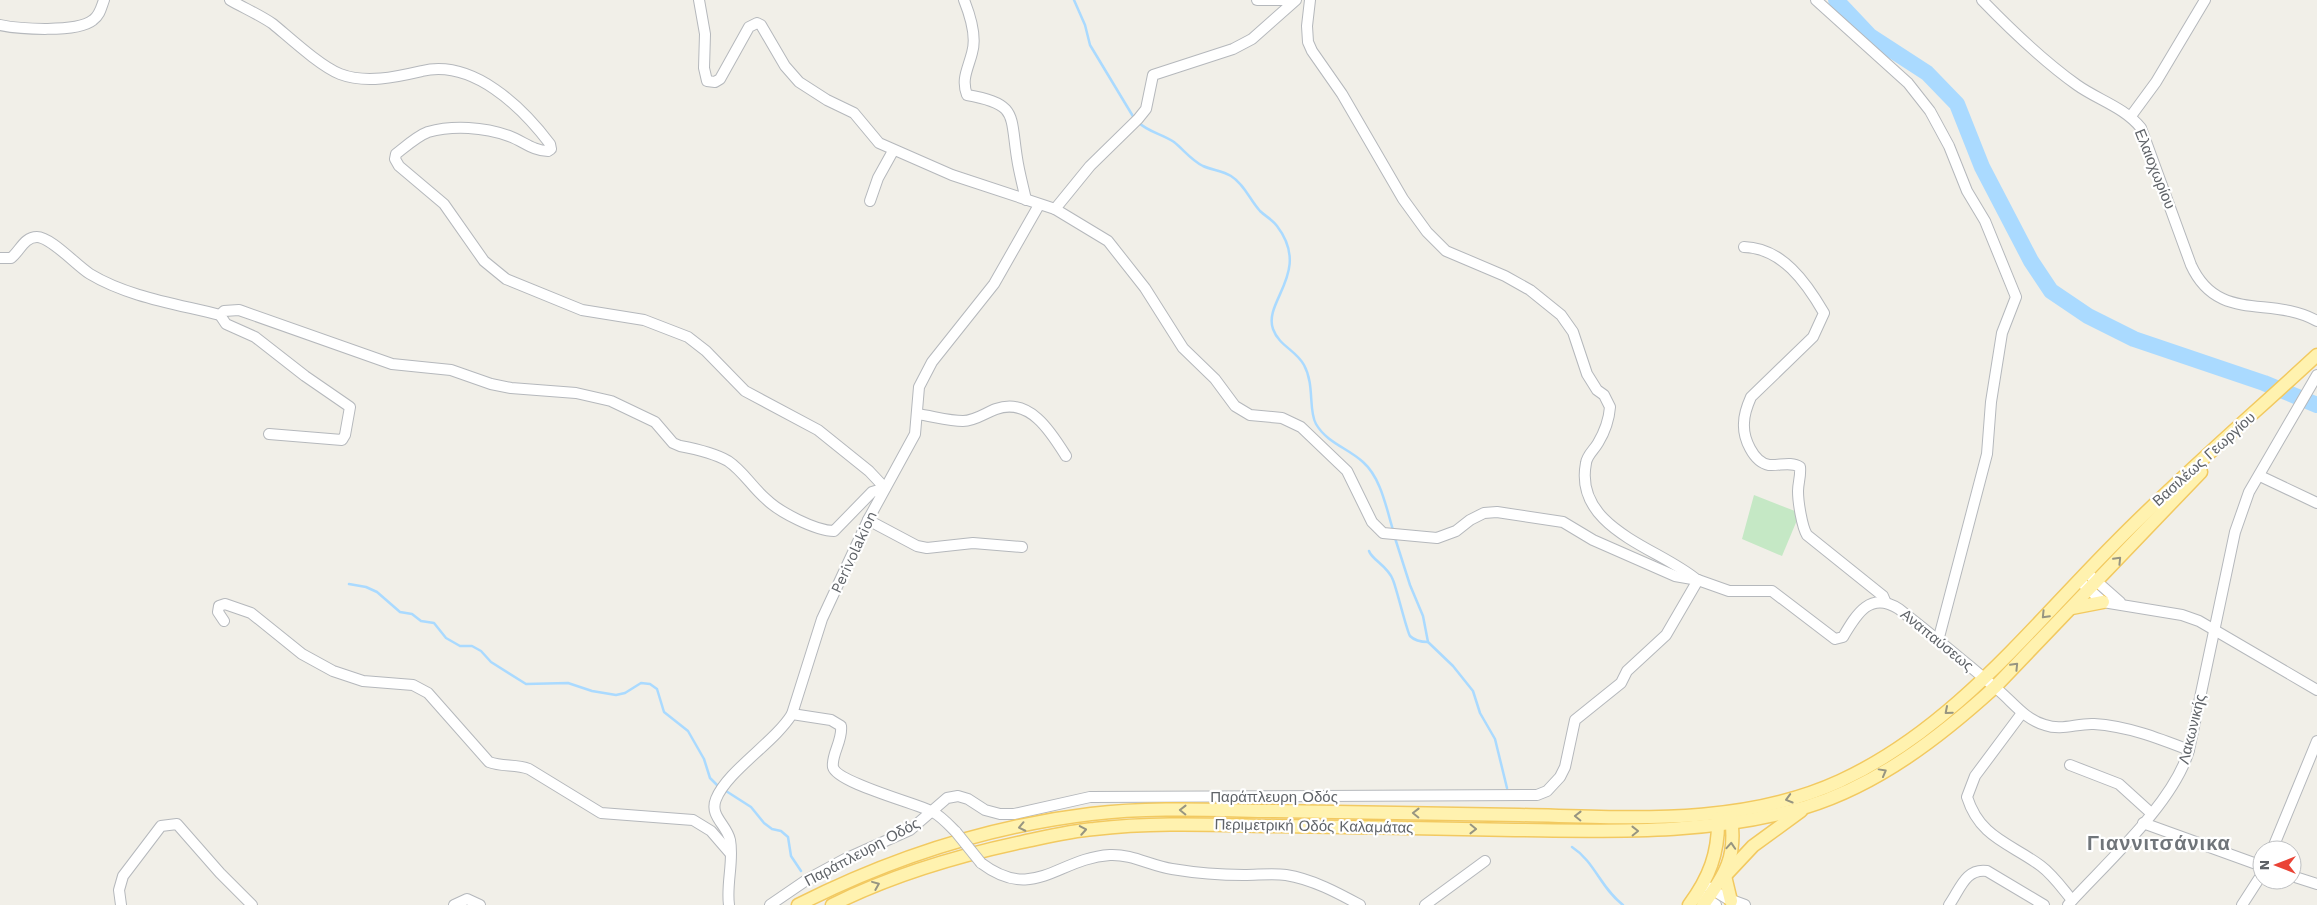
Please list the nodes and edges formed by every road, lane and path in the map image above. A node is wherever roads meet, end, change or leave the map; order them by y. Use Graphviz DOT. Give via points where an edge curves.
graph roads {
  1 [pos="104,0"];
  2 [pos="230,0"];
  3 [pos="699,0"];
  4 [pos="964,0"];
  5 [pos="1257,0"];
  6 [pos="1291,0"];
  7 [pos="1296,0"];
  8 [pos="1310,0"];
  9 [pos="1816,0"];
  10 [pos="1982,0"];
  11 [pos="2205,0"];
  12 [pos="0,25"];
  13 [pos="2132,116"];
  14 [pos="893,151"];
  15 [pos="1026,200"];
  16 [pos="870,201"];
  17 [pos="1039,206"];
  18 [pos="1055,209"];
  19 [pos="1744,247"];
  20 [pos="0,258"];
  21 [pos="220,316"];
  22 [pos="2317,321"];
  23 [pos="2317,355"];
  24 [pos="2317,374"];
  25 [pos="2259,409"];
  26 [pos="917,414"];
  27 [pos="269,434"];
  28 [pos="1066,456"];
  29 [pos="2260,476"];
  30 [pos="884,488"];
  31 [pos="2317,503"];
  32 [pos="868,520"];
  33 [pos="1022,547"];
  34 [pos="2082,576"];
  35 [pos="1698,580"];
  36 [pos="2093,586"];
  37 [pos="2103,602"];
  38 [pos="1886,603"];
  39 [pos="2123,604"];
  40 [pos="2072,608"];
  41 [pos="224,621"];
  42 [pos="2215,632"];
  43 [pos="1938,640"];
  44 [pos="1984,678"];
  45 [pos="1995,687"];
  46 [pos="2317,690"];
  47 [pos="2022,713"];
  48 [pos="792,714"];
  49 [pos="2317,741"];
  50 [pos="2189,750"];
  51 [pos="2070,765"];
  52 [pos="1807,806"];
  53 [pos="932,811"];
  54 [pos="2151,814"];
  55 [pos="1724,819"];
  56 [pos="2143,823"];
  57 [pos="1678,830"];
  58 [pos="2276,840"];
  59 [pos="730,853"];
  60 [pos="1716,854"];
  61 [pos="1485,861"];
  62 [pos="2252,862"];
  63 [pos="1724,877"];
  64 [pos="2302,879"];
  65 [pos="2317,884"];
  66 [pos="2252,890"];
  67 [pos="1707,896"];
  68 [pos="1731,901"];
  69 [pos="2070,903"];
  70 [pos="121,905"];
  71 [pos="252,905"];
  72 [pos="454,905"];
  73 [pos="480,905"];
  74 [pos="728,905"];
  75 [pos="770,905"];
  76 [pos="798,905"];
  77 [pos="832,905"];
  78 [pos="1360,905"];
  79 [pos="1426,905"];
  80 [pos="1689,905"];
  81 [pos="1745,905"];
  82 [pos="1949,905"];
  83 [pos="2044,905"];
  84 [pos="2242,905"];
  1 -- 12 [label="street" via="99,15 80,25 26,29"];
  2 -- 30 [label="street" via="271,23 340,74 369,78 445,70 482,80 507,96 551,149 540,151 510,136 457,128 426,133 403,148 395,159 444,204 484,261 506,279 582,310 644,320 688,337 745,391 818,430"];
  3 -- 14 [label="street" via="705,34 707,81 720,79 749,27 757,23 799,82 854,113 879,143"];
  4 -- 15 [label="street" via="971,21 973,52 965,74 967,95 992,99 1009,112 1015,128 1016,157"];
  5 -- 6 [label="street"];
  7 -- 18 [label="street" via="1252,39 1233,49 1153,75 1146,109 1090,166"];
  8 -- 35 [label="street" via="1307,26 1312,51 1427,232 1446,251 1530,290 1561,316 1573,332 1587,374 1610,407 1603,433 1586,464 1586,481 1592,502 1626,538"];
  9 -- 43 [label="street" via="1908,83 1930,111 1950,146 1966,191 1985,221 2016,297 2002,333 1991,402 1988,454"];
  10 -- 13 [label="street, Ελαιοχωρίου" via="2029,48 2077,85"];
  11 -- 13 [label="street"];
  13 -- 22 [label="street, Ελαιοχωρίου" via="2148,142 2191,265 2207,291 2236,305 2299,313"];
  14 -- 15 [label="street"];
  14 -- 16 [label="street"];
  15 -- 17 [label="street"];
  17 -- 18 [label="street"];
  17 -- 26 [label="street, Perivolakion" via="994,284 932,362 919,387"];
  18 -- 35 [label="street" via="1108,241 1145,288 1182,348 1211,375 1235,406 1250,415 1292,421 1341,464 1376,528 1389,534 1436,538 1456,531 1484,513 1497,512 1563,522 1641,563 1675,576"];
  19 -- 38 [label="street" via="1777,255 1814,295 1824,313 1813,337 1752,397 1743,426 1748,446 1767,465 1796,464 1800,467 1801,525 1807,535 1883,596"];
  20 -- 21 [label="street" via="11,258 28,239 38,237 88,273 122,289"];
  21 -- 27 [label="street" via="226,324 255,337 350,407 346,435 342,440"];
  21 -- 30 [label="street" via="224,311 239,310 392,364 451,370 511,388 576,393 611,401 655,422 673,443 726,460 741,471 767,500 821,530 834,531 872,492"];
  23 -- 25 [label="main road"];
  24 -- 29 [label="street, Λακωνικής"];
  25 -- 34 [label="main road, Βασιλέως Γεωργίου" via="2147,511"];
  36 -- 25 [label="main road, Βασιλέως Γεωργίου, one-way"];
  26 -- 28 [label="street" via="964,421 997,409 1018,408 1043,422"];
  26 -- 30 [label="street, Perivolakion" via="915,434"];
  29 -- 31 [label="street"];
  29 -- 42 [label="street, Λακωνικής" via="2242,509"];
  30 -- 32 [label="street, Perivolakion"];
  32 -- 33 [label="street" via="917,546 928,548 973,544"];
  32 -- 48 [label="street, Perivolakion" via="822,619"];
  34 -- 36 [label="street"];
  34 -- 44 [label="main road, Βασιλέως Γεωργίου, one-way"];
  35 -- 38 [label="street, Αναπαύσεως" via="1733,591 1772,591 1835,639 1843,637 1861,610 1872,604"];
  35 -- 53 [label="street, Παράπλευρη Οδός" via="1666,635 1627,671 1621,683 1576,720 1560,777 1547,791 1537,795 1090,797 1014,814 985,810 958,796 947,798"];
  36 -- 37 [label="street"];
  36 -- 39 [label="street"];
  36 -- 40 [label="main road, Βασιλέως Γεωργίου"];
  37 -- 39 [label="street"];
  37 -- 40 [label="main road"];
  38 -- 43 [label="street, Αναπαύσεως" via="1899,609"];
  39 -- 42 [label="street" via="2190,617"];
  45 -- 40 [label="main road, Βασιλέως Γεωργίου, one-way"];
  41 -- 59 [label="street" via="218,612 219,606 225,604 251,614 302,654 333,671 363,681 413,685 443,707 489,762 530,769 601,813 693,820 711,831"];
  42 -- 46 [label="street"];
  42 -- 50 [label="street, Λακωνικής"];
  43 -- 44 [label="street, Αναπαύσεως"];
  44 -- 45 [label="street, Αναπαύσεως"];
  44 -- 55 [label="main road, Βασιλέως Γεωργίου, one-way" via="1919,735 1872,765 1803,795"];
  45 -- 47 [label="street, Αναπαύσεως"];
  52 -- 45 [label="main road, Βασιλέως Γεωργίου, one-way" via="1839,794 1894,765 1948,727"];
  47 -- 50 [label="street, Αναπαύσεως" via="2035,722 2058,728 2090,724 2140,732"];
  47 -- 69 [label="street" via="1975,776 1967,797 1978,822 2043,867"];
  48 -- 53 [label="street" via="831,720 841,726 841,739 833,763 838,774"];
  48 -- 59 [label="street, Perivolakion" via="727,782 716,799 714,809 727,831"];
  49 -- 58 [label="street"];
  50 -- 54 [label="street, Λακωνικής" via="2172,789"];
  51 -- 54 [label="street" via="2119,784"];
  52 -- 55 [label="main road, Περιμετρική Οδός Καλαμάτας"];
  52 -- 63 [label="main road" via="1753,846"];
  53 -- 75 [label="street, Παράπλευρη Οδός" via="910,830 815,875"];
  53 -- 78 [label="street, bridge" via="956,832 981,863 996,874 1009,878 1025,880 1087,859 1128,856 1184,871 1287,875"];
  54 -- 56 [label="street, Λακωνικής"];
  55 -- 57 [label="main road, Περιμετρική Οδός Καλαμάτας"];
  55 -- 60 [label="main road"];
  63 -- 55 [label="main road, one-way" via="1730,857"];
  55 -- 76 [label="main road, Περιμετρική Οδός Καλαμάτας, one-way" via="1174,809 1087,815 936,848 894,862"];
  56 -- 62 [label="street"];
  56 -- 69 [label="street, Λακωνικής"];
  57 -- 60 [label="main road" via="1704,835"];
  77 -- 57 [label="main road, Περιμετρική Οδός Καλαμάτας, one-way" via="900,875 951,859 1091,829 1174,824"];
  59 -- 74 [label="street, Perivolakion"];
  60 -- 67 [label="main road"];
  61 -- 79 [label="street"];
  63 -- 67 [label="main road"];
  63 -- 68 [label="main road"];
  64 -- 65 [label="street"];
  66 -- 84 [label="street"];
  67 -- 68 [label="street"];
  67 -- 80 [label="main road"];
  68 -- 81 [label="street"];
  70 -- 71 [label="street" via="119,890 123,876 161,826 169,824 177,824"];
  72 -- 73 [label="street" via="467,899"];
  82 -- 83 [label="street" via="1969,873 1977,870 1987,871"];
}
